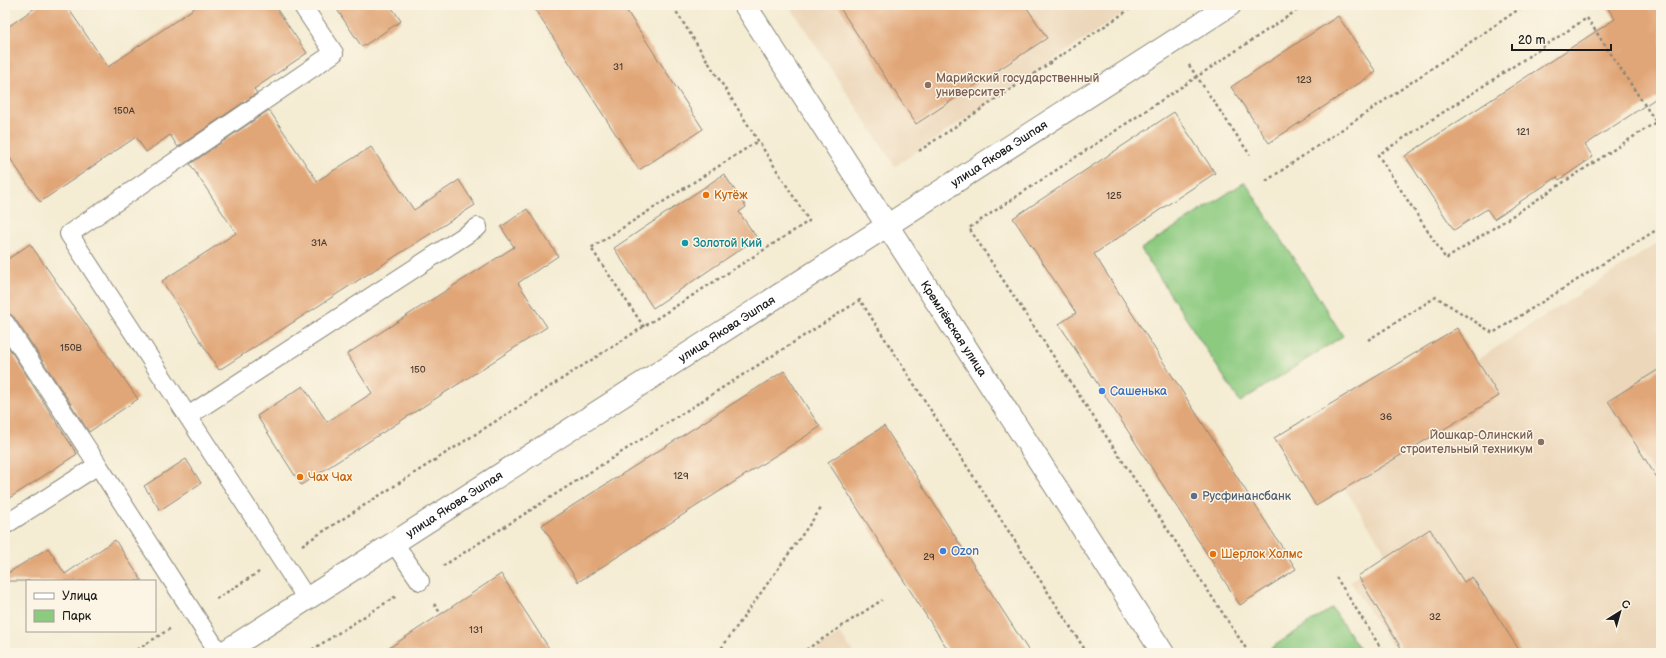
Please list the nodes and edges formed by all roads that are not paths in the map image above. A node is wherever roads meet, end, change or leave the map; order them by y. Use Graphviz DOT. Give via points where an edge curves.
graph roads {
  1 [pos="302,5"];
  2 [pos="745,5"];
  3 [pos="1230,5"];
  4 [pos="887,226"];
  5 [pos="478,227"];
  6 [pos="5,323"];
  7 [pos="188,416"];
  8 [pos="98,464"];
  9 [pos="5,525"];
  10 [pos="394,543"];
  11 [pos="420,581"];
  12 [pos="307,599"];
  13 [pos="220,653"];
  14 [pos="223,653"];
  15 [pos="1163,653"];
  1 -- 7 [label="lane" via="334,53 69,234"];
  2 -- 4 [label="street, Кремлёвская улица"];
  3 -- 4 [label="street, улица Якова Эшпая"];
  4 -- 10 [label="street, улица Якова Эшпая"];
  4 -- 15 [label="street, Кремлёвская улица"];
  5 -- 7 [label="lane"];
  6 -- 8 [label="lane"];
  7 -- 12 [label="lane"];
  8 -- 9 [label="lane"];
  8 -- 13 [label="lane"];
  10 -- 11 [label="lane"];
  10 -- 12 [label="street, улица Якова Эшпая"];
  12 -- 14 [label="street, улица Якова Эшпая"];
}
